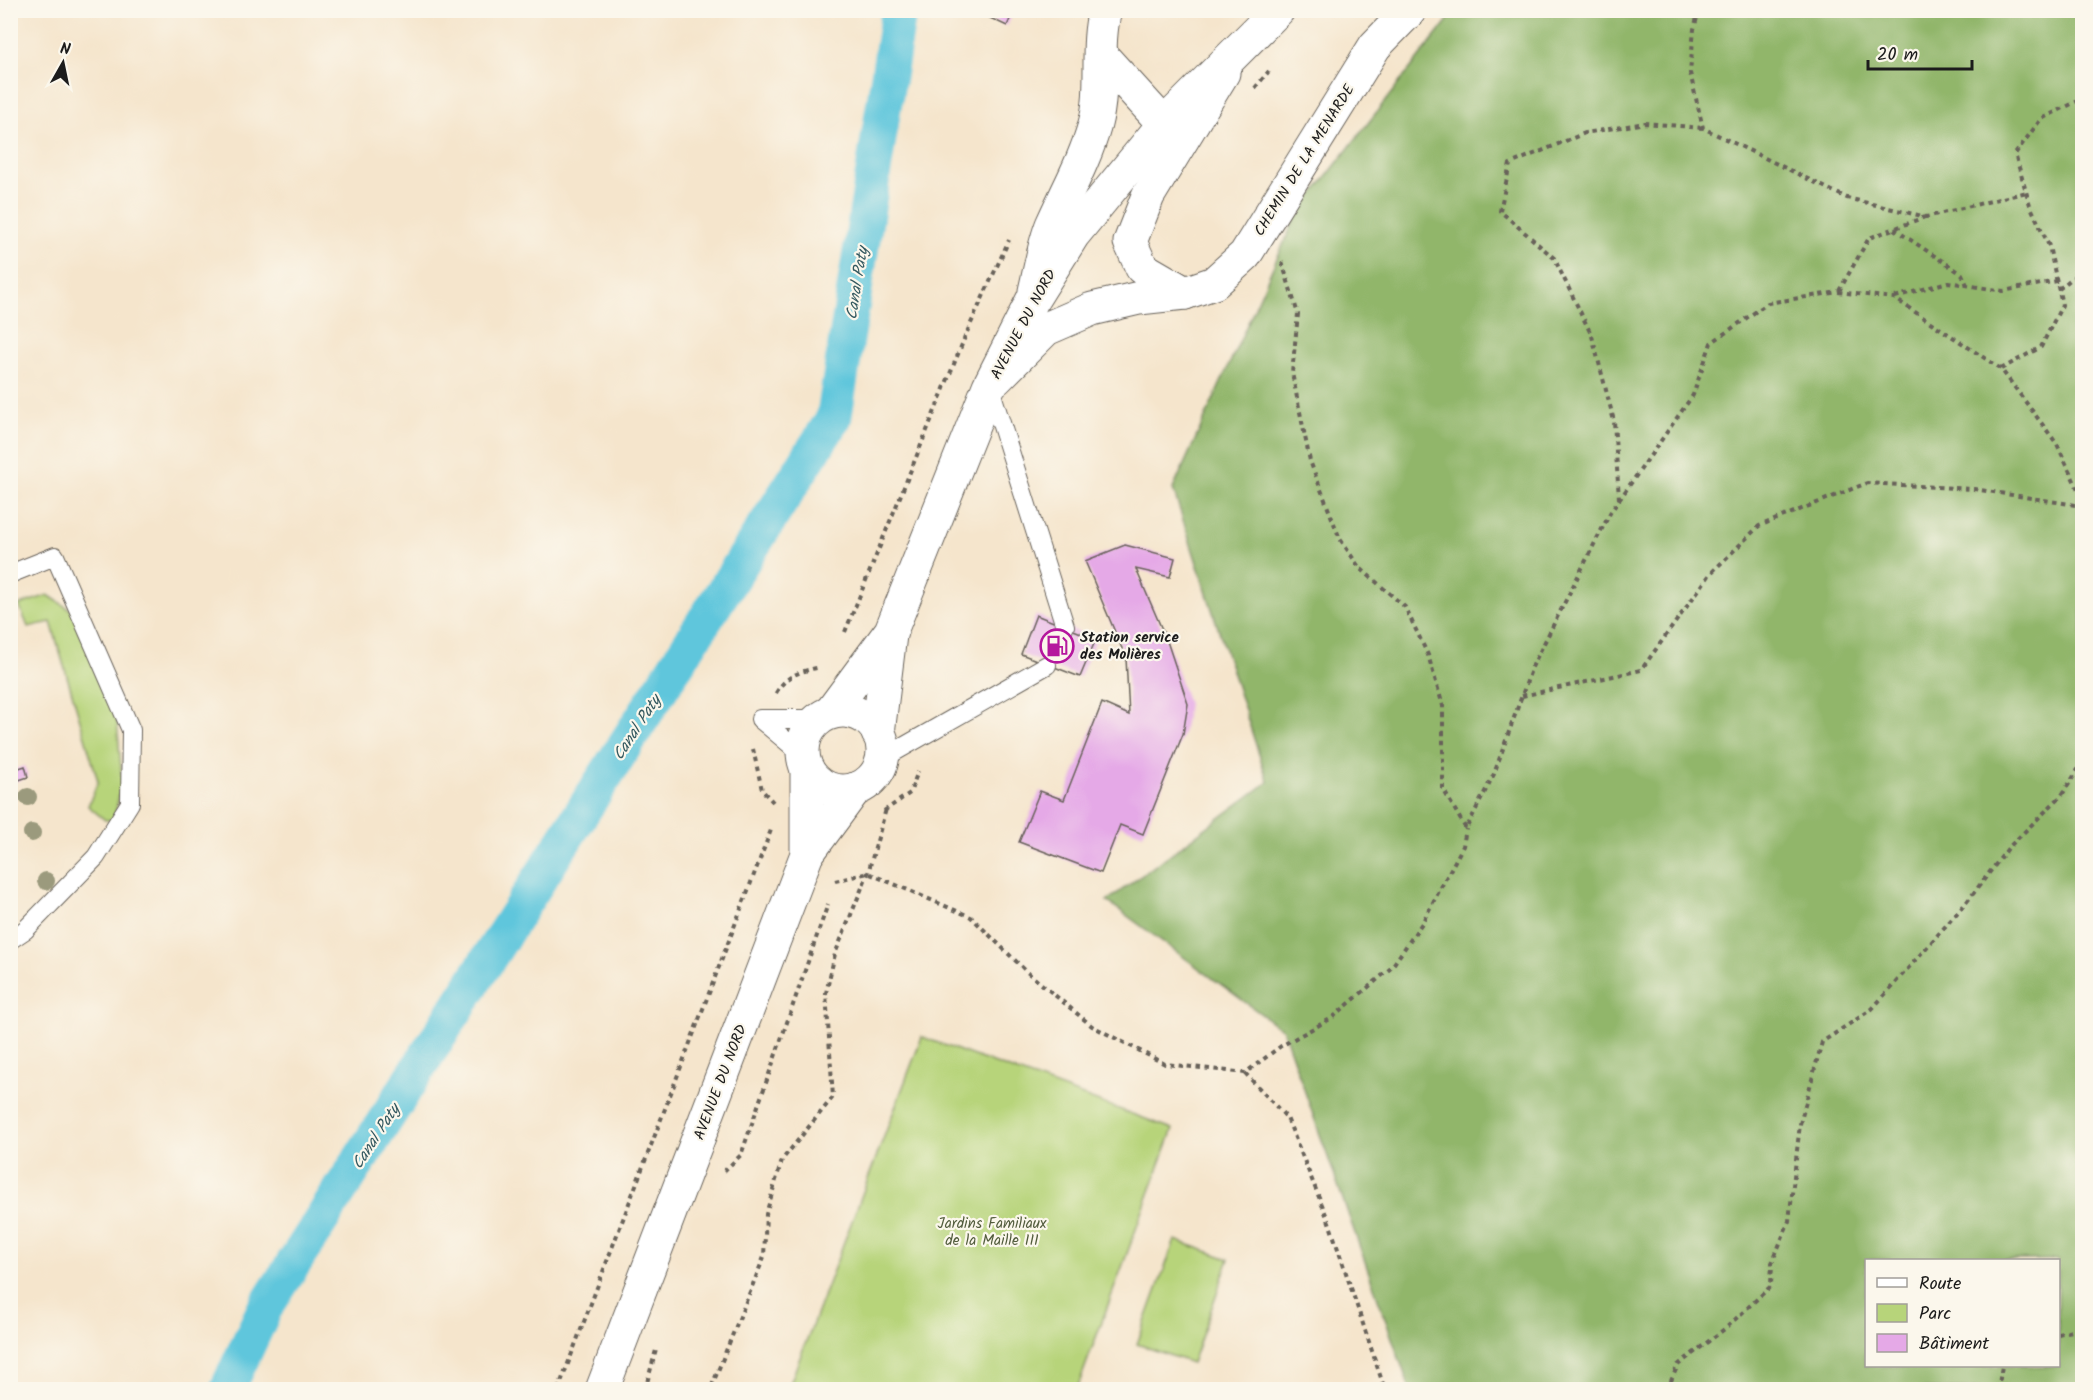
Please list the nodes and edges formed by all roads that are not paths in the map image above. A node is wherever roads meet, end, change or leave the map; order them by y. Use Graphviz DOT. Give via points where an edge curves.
graph roads {
  1 [pos="1105,10"];
  2 [pos="1278,10"];
  3 [pos="1410,10"];
  4 [pos="1239,46"];
  5 [pos="1101,56"];
  6 [pos="1164,124"];
  7 [pos="1185,293"];
  8 [pos="1033,299"];
  9 [pos="989,386"];
  10 [pos="10,574"];
  11 [pos="1065,626"];
  12 [pos="891,631"];
  13 [pos="1047,665"];
  14 [pos="825,716"];
  15 [pos="880,746"];
  16 [pos="805,762"];
  17 [pos="855,789"];
  18 [pos="807,854"];
  19 [pos="10,940"];
  20 [pos="602,1389"];
  1 -- 5 [label="main road" via="1099,31"];
  2 -- 4 [label="main road, AVENUE DU NORD"];
  3 -- 7 [label="main road, CHEMIN DE LA MENARDE" via="1375,46 1245,255 1214,283"];
  4 -- 6 [label="main road, AVENUE DU NORD"];
  4 -- 7 [label="main road" via="1148,196 1130,242 1142,267"];
  5 -- 6 [label="main road"];
  5 -- 8 [label="main road" via="1096,122 1076,178 1052,226"];
  6 -- 8 [label="main road, AVENUE DU NORD" via="1073,235"];
  7 -- 9 [label="main road, CHEMIN DE LA MENARDE" via="1092,309 1046,328"];
  8 -- 9 [label="main road, AVENUE DU NORD"];
  9 -- 11 [label="lane"];
  9 -- 12 [label="main road, AVENUE DU NORD"];
  10 -- 19 [label="lane" via="55,556 131,730 130,803 96,857 25,930"];
  12 -- 14 [label="main road, AVENUE DU NORD"];
  12 -- 15 [label="main road, AVENUE DU NORD"];
  13 -- 15 [label="lane"];
  14 -- 15 [label="main road" via="858,714 870,722"];
  14 -- 16 [label="main road" via="809,729 804,742"];
  14 -- 16 [label="lane" via="760,719"];
  15 -- 17 [label="main road" via="877,772"];
  16 -- 17 [label="main road" via="813,778 832,790"];
  16 -- 18 [label="main road, AVENUE DU NORD"];
  17 -- 18 [label="main road"];
  18 -- 20 [label="main road, AVENUE DU NORD"];
}
